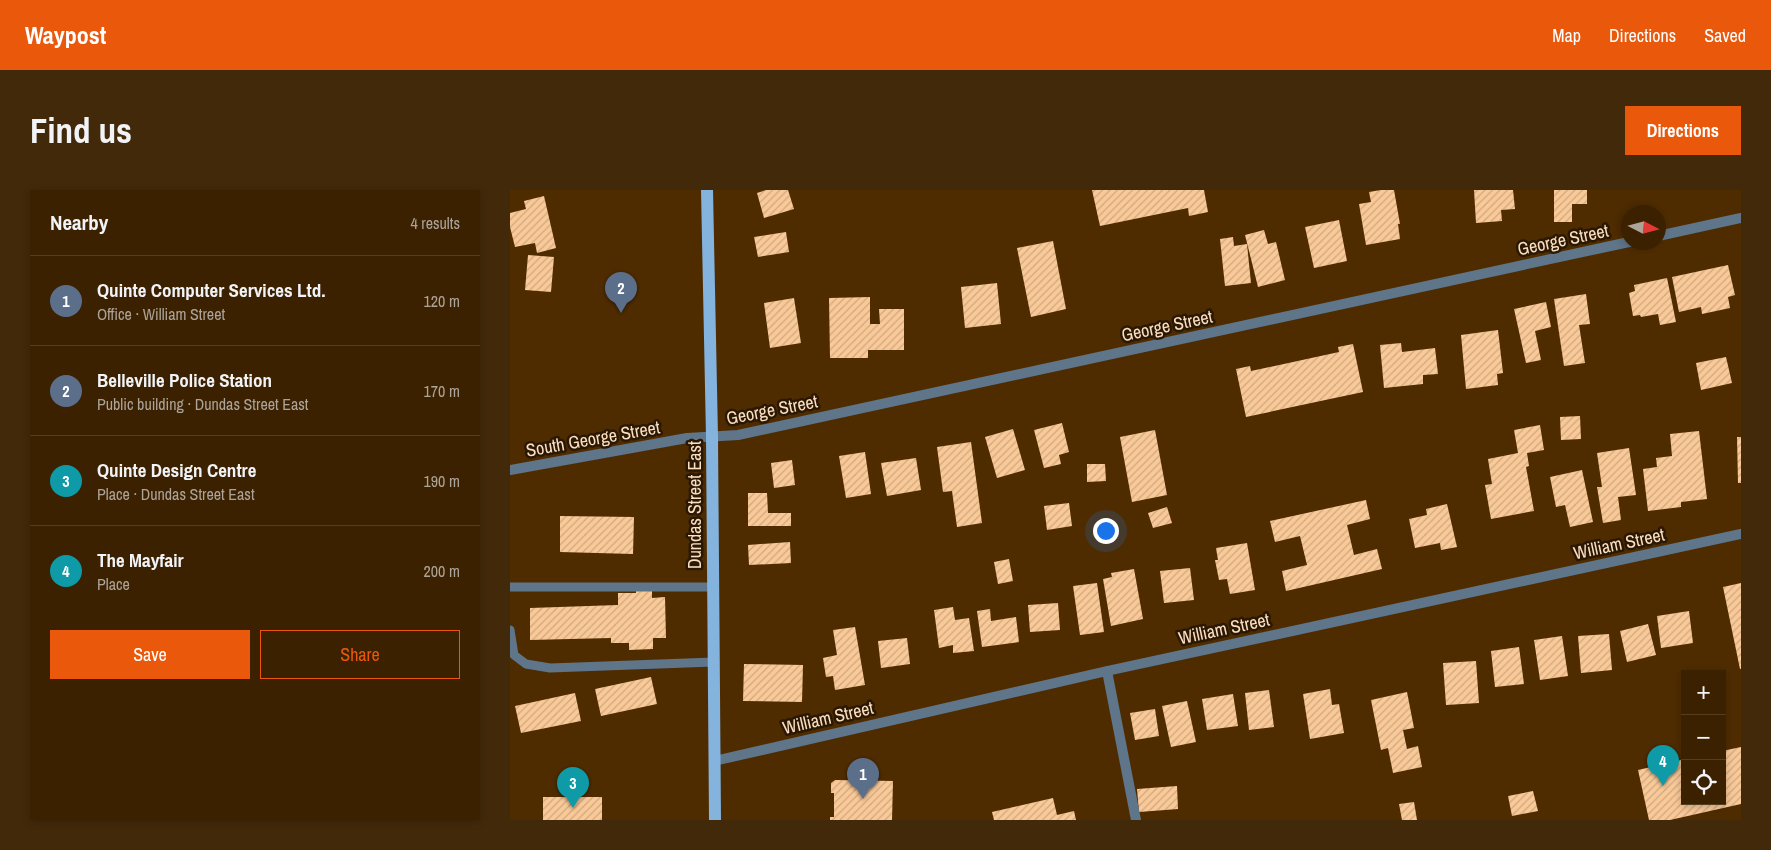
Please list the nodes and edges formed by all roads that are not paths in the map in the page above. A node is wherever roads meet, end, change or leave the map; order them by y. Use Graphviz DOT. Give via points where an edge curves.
graph roads {
  1 [pos="707,190"];
  2 [pos="1741,218"];
  3 [pos="1666,234"];
  4 [pos="1621,244"];
  5 [pos="712,437"];
  6 [pos="510,470"];
  7 [pos="1741,534"];
  8 [pos="510,586"];
  9 [pos="713,587"];
  10 [pos="510,630"];
  11 [pos="714,662"];
  12 [pos="1107,671"];
  13 [pos="714,761"];
  14 [pos="714,820"];
  15 [pos="1136,820"];
  1 -- 5 [label="main road, Dundas Street East"];
  2 -- 3 [label="street"];
  4 -- 5 [label="street, George Street" via="738,435"];
  5 -- 6 [label="street, South George Street" via="687,438"];
  5 -- 9 [label="main road, Dundas Street East"];
  7 -- 12 [label="street, William Street"];
  8 -- 9 [label="lane"];
  9 -- 11 [label="main road, Dundas Street East"];
  10 -- 11 [label="lane" via="514,655 526,664 550,668"];
  11 -- 13 [label="main road, Dundas Street East"];
  12 -- 13 [label="street, William Street"];
  12 -- 15 [label="street"];
  13 -- 14 [label="main road, Dundas Street East"];
}
